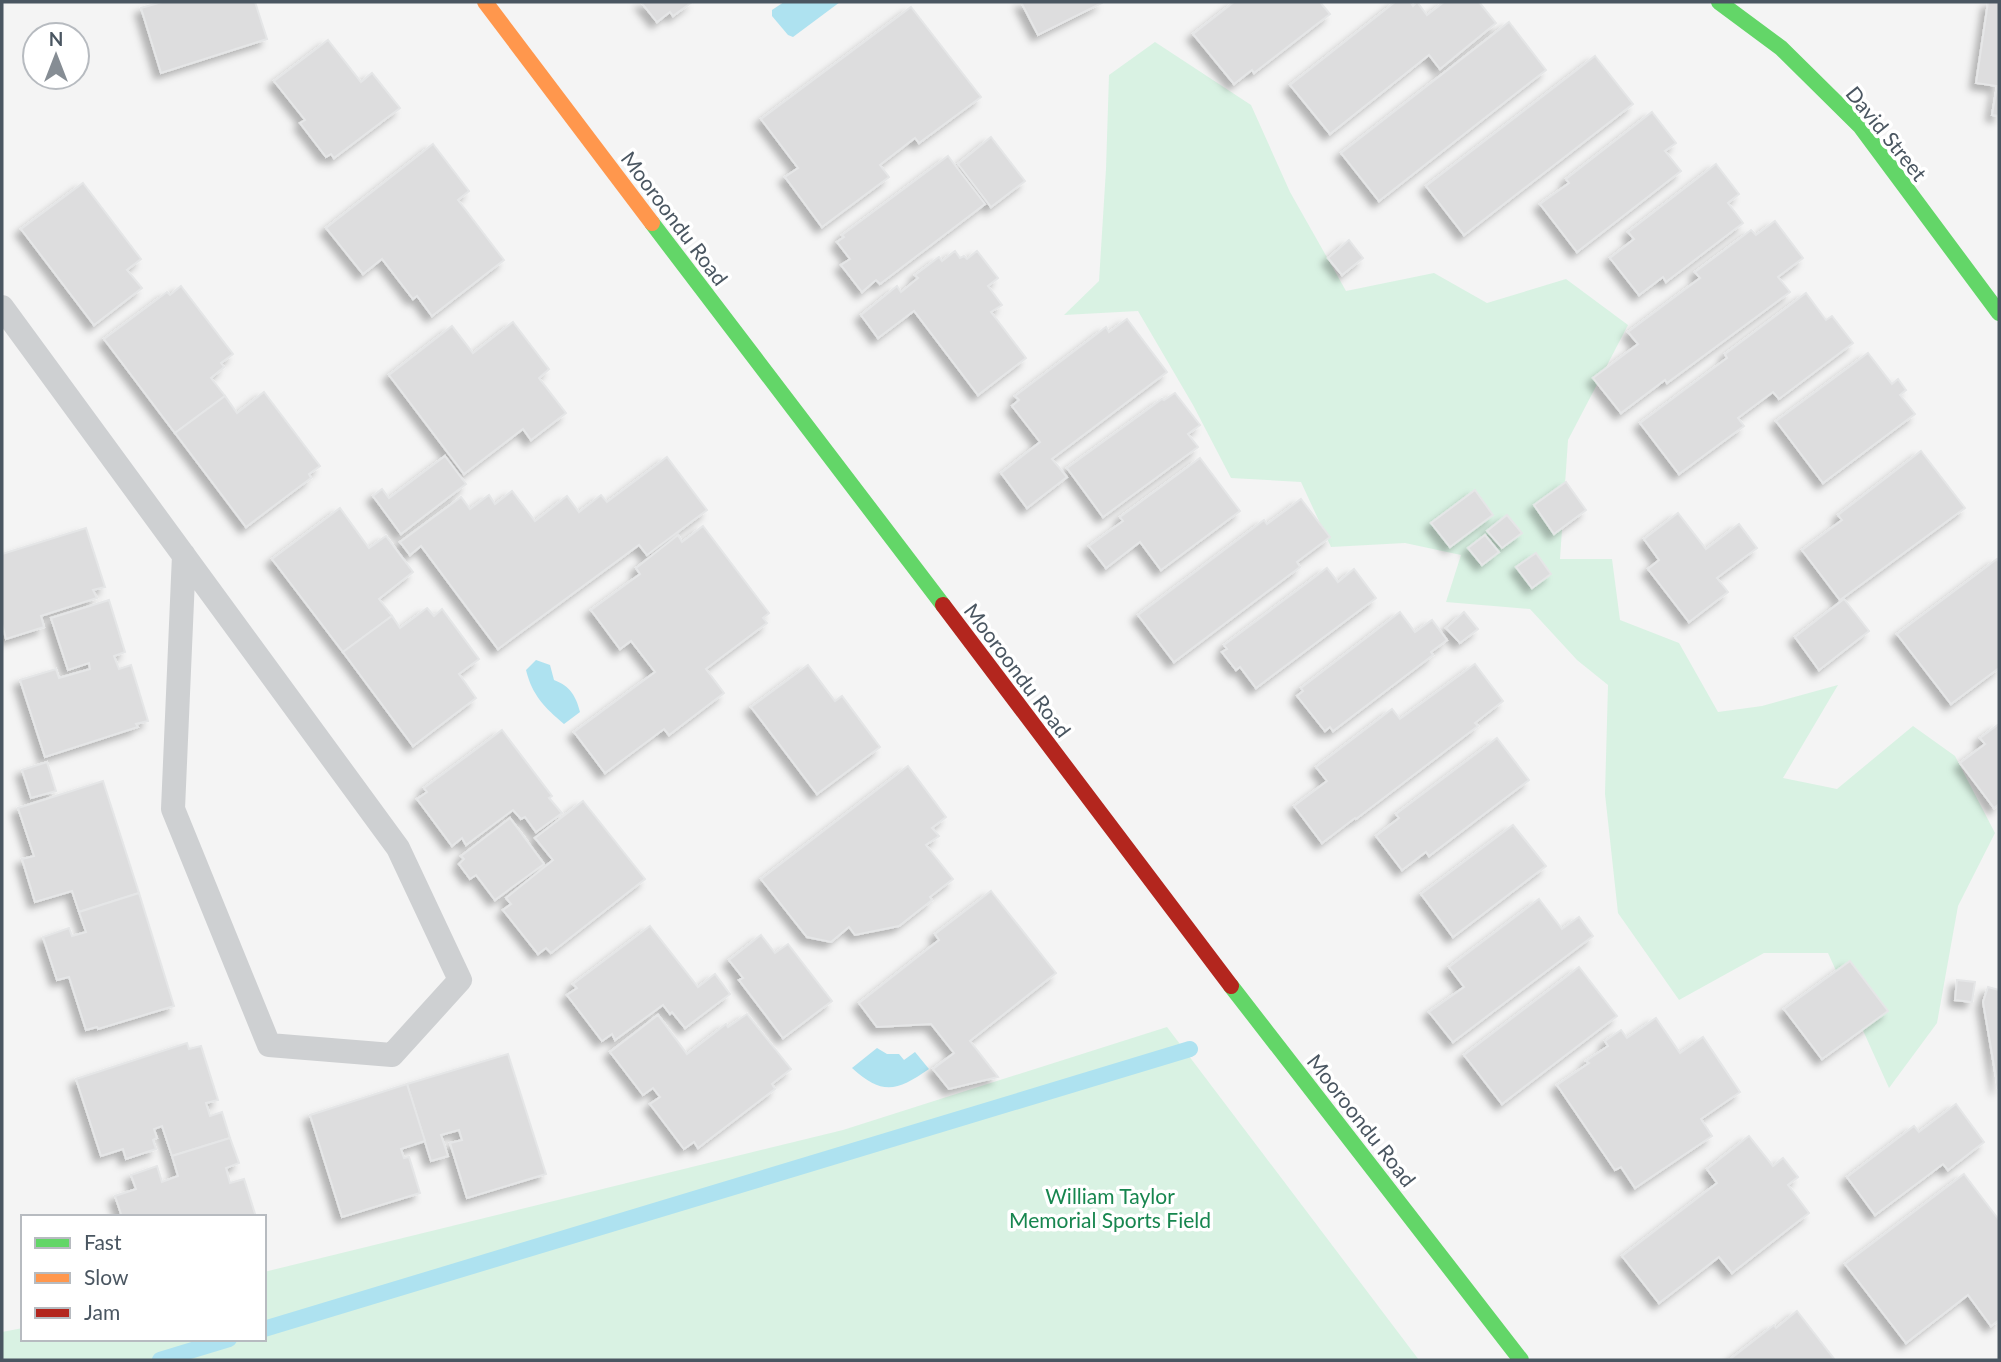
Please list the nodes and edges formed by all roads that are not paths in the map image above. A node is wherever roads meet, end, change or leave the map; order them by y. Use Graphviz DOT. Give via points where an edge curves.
graph roads {
  1 [pos="485,2"];
  2 [pos="1719,2"];
  3 [pos="2,307"];
  4 [pos="1999,313"];
  5 [pos="184,555"];
  6 [pos="1521,1360"];
  1 -- 6 [label="street, Mooroondu Road"];
  2 -- 4 [label="street, David Street" via="1781,48 1860,126"];
  3 -- 5 [label="lane"];
  5 -- 5 [label="lane" via="398,848 460,981 392,1055 269,1045 173,809"];
}
